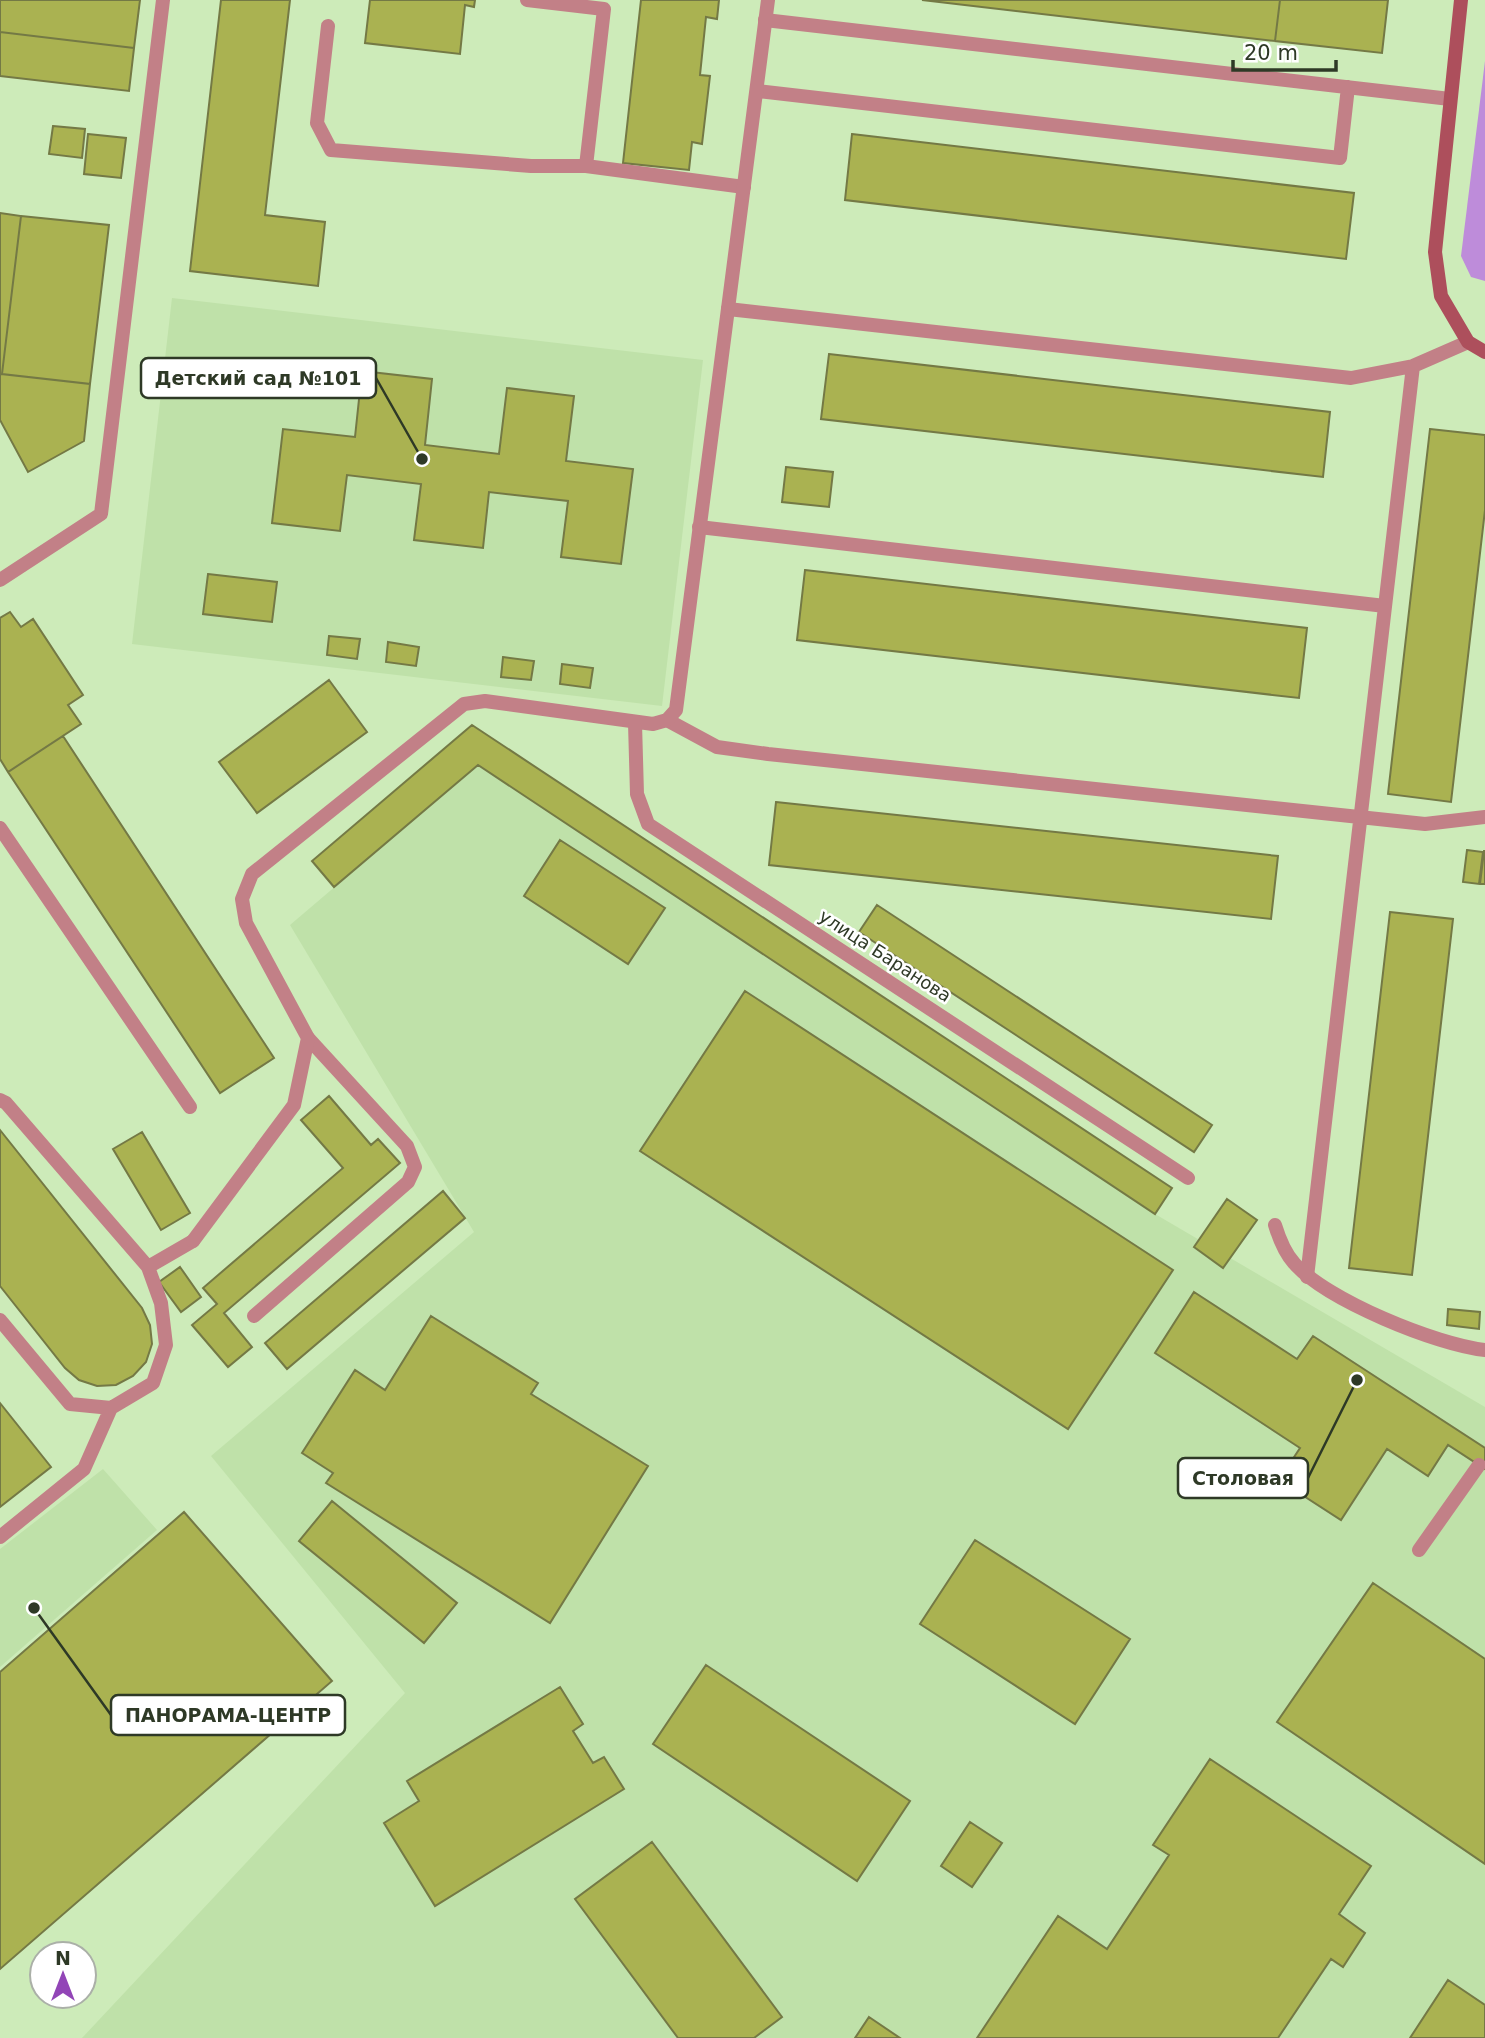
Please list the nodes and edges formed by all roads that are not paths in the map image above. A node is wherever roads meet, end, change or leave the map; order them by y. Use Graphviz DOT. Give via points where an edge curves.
graph roads {
  1 [pos="163,0"];
  2 [pos="527,0"];
  3 [pos="768,0"];
  4 [pos="1461,0"];
  5 [pos="765,20"];
  6 [pos="328,26"];
  7 [pos="1348,87"];
  8 [pos="757,91"];
  9 [pos="1450,99"];
  10 [pos="586,166"];
  11 [pos="744,187"];
  12 [pos="728,309"];
  13 [pos="1468,342"];
  14 [pos="1485,352"];
  15 [pos="1413,366"];
  16 [pos="699,527"];
  17 [pos="0,580"];
  18 [pos="1385,606"];
  19 [pos="667,720"];
  20 [pos="635,723"];
  21 [pos="1361,817"];
  22 [pos="1485,817"];
  23 [pos="0,828"];
  24 [pos="308,1038"];
  25 [pos="0,1100"];
  26 [pos="190,1107"];
  27 [pos="1188,1178"];
  28 [pos="1275,1224"];
  29 [pos="148,1267"];
  30 [pos="1307,1277"];
  31 [pos="254,1316"];
  32 [pos="0,1320"];
  33 [pos="1485,1350"];
  34 [pos="111,1408"];
  35 [pos="1479,1465"];
  36 [pos="0,1537"];
  37 [pos="1419,1550"];
  1 -- 17 [label="street" via="101,514"];
  2 -- 10 [label="street" via="604,9"];
  3 -- 5 [label="street"];
  4 -- 9 [label="main road"];
  5 -- 7 [label="street"];
  5 -- 8 [label="street"];
  6 -- 10 [label="street" via="317,123 331,150"];
  7 -- 8 [label="street" via="1340,158"];
  7 -- 9 [label="street"];
  8 -- 11 [label="street"];
  9 -- 13 [label="main road" via="1435,252 1441,296"];
  10 -- 11 [label="street"];
  11 -- 12 [label="street"];
  12 -- 15 [label="street" via="1351,378"];
  12 -- 16 [label="street"];
  13 -- 14 [label="main road"];
  13 -- 15 [label="street"];
  15 -- 18 [label="street"];
  16 -- 18 [label="street"];
  16 -- 19 [label="street" via="676,710"];
  18 -- 21 [label="street"];
  19 -- 20 [label="street"];
  19 -- 21 [label="street" via="717,747"];
  20 -- 24 [label="street" via="485,701 464,704 252,874 242,899 246,923"];
  20 -- 27 [label="street, улица Баранова" via="636,794 648,824"];
  21 -- 22 [label="street" via="1425,824"];
  21 -- 30 [label="street"];
  23 -- 26 [label="street"];
  24 -- 29 [label="street" via="294,1105 193,1241"];
  24 -- 31 [label="street" via="407,1146 415,1167 408,1182"];
  25 -- 29 [label="street"];
  28 -- 30 [label="street" via="1282,1245"];
  29 -- 34 [label="street" via="161,1303 166,1345 153,1383"];
  30 -- 33 [label="street" via="1357,1306 1452,1345"];
  32 -- 34 [label="street" via="70,1404"];
  34 -- 36 [label="street" via="85,1469"];
  35 -- 37 [label="street"];
}
